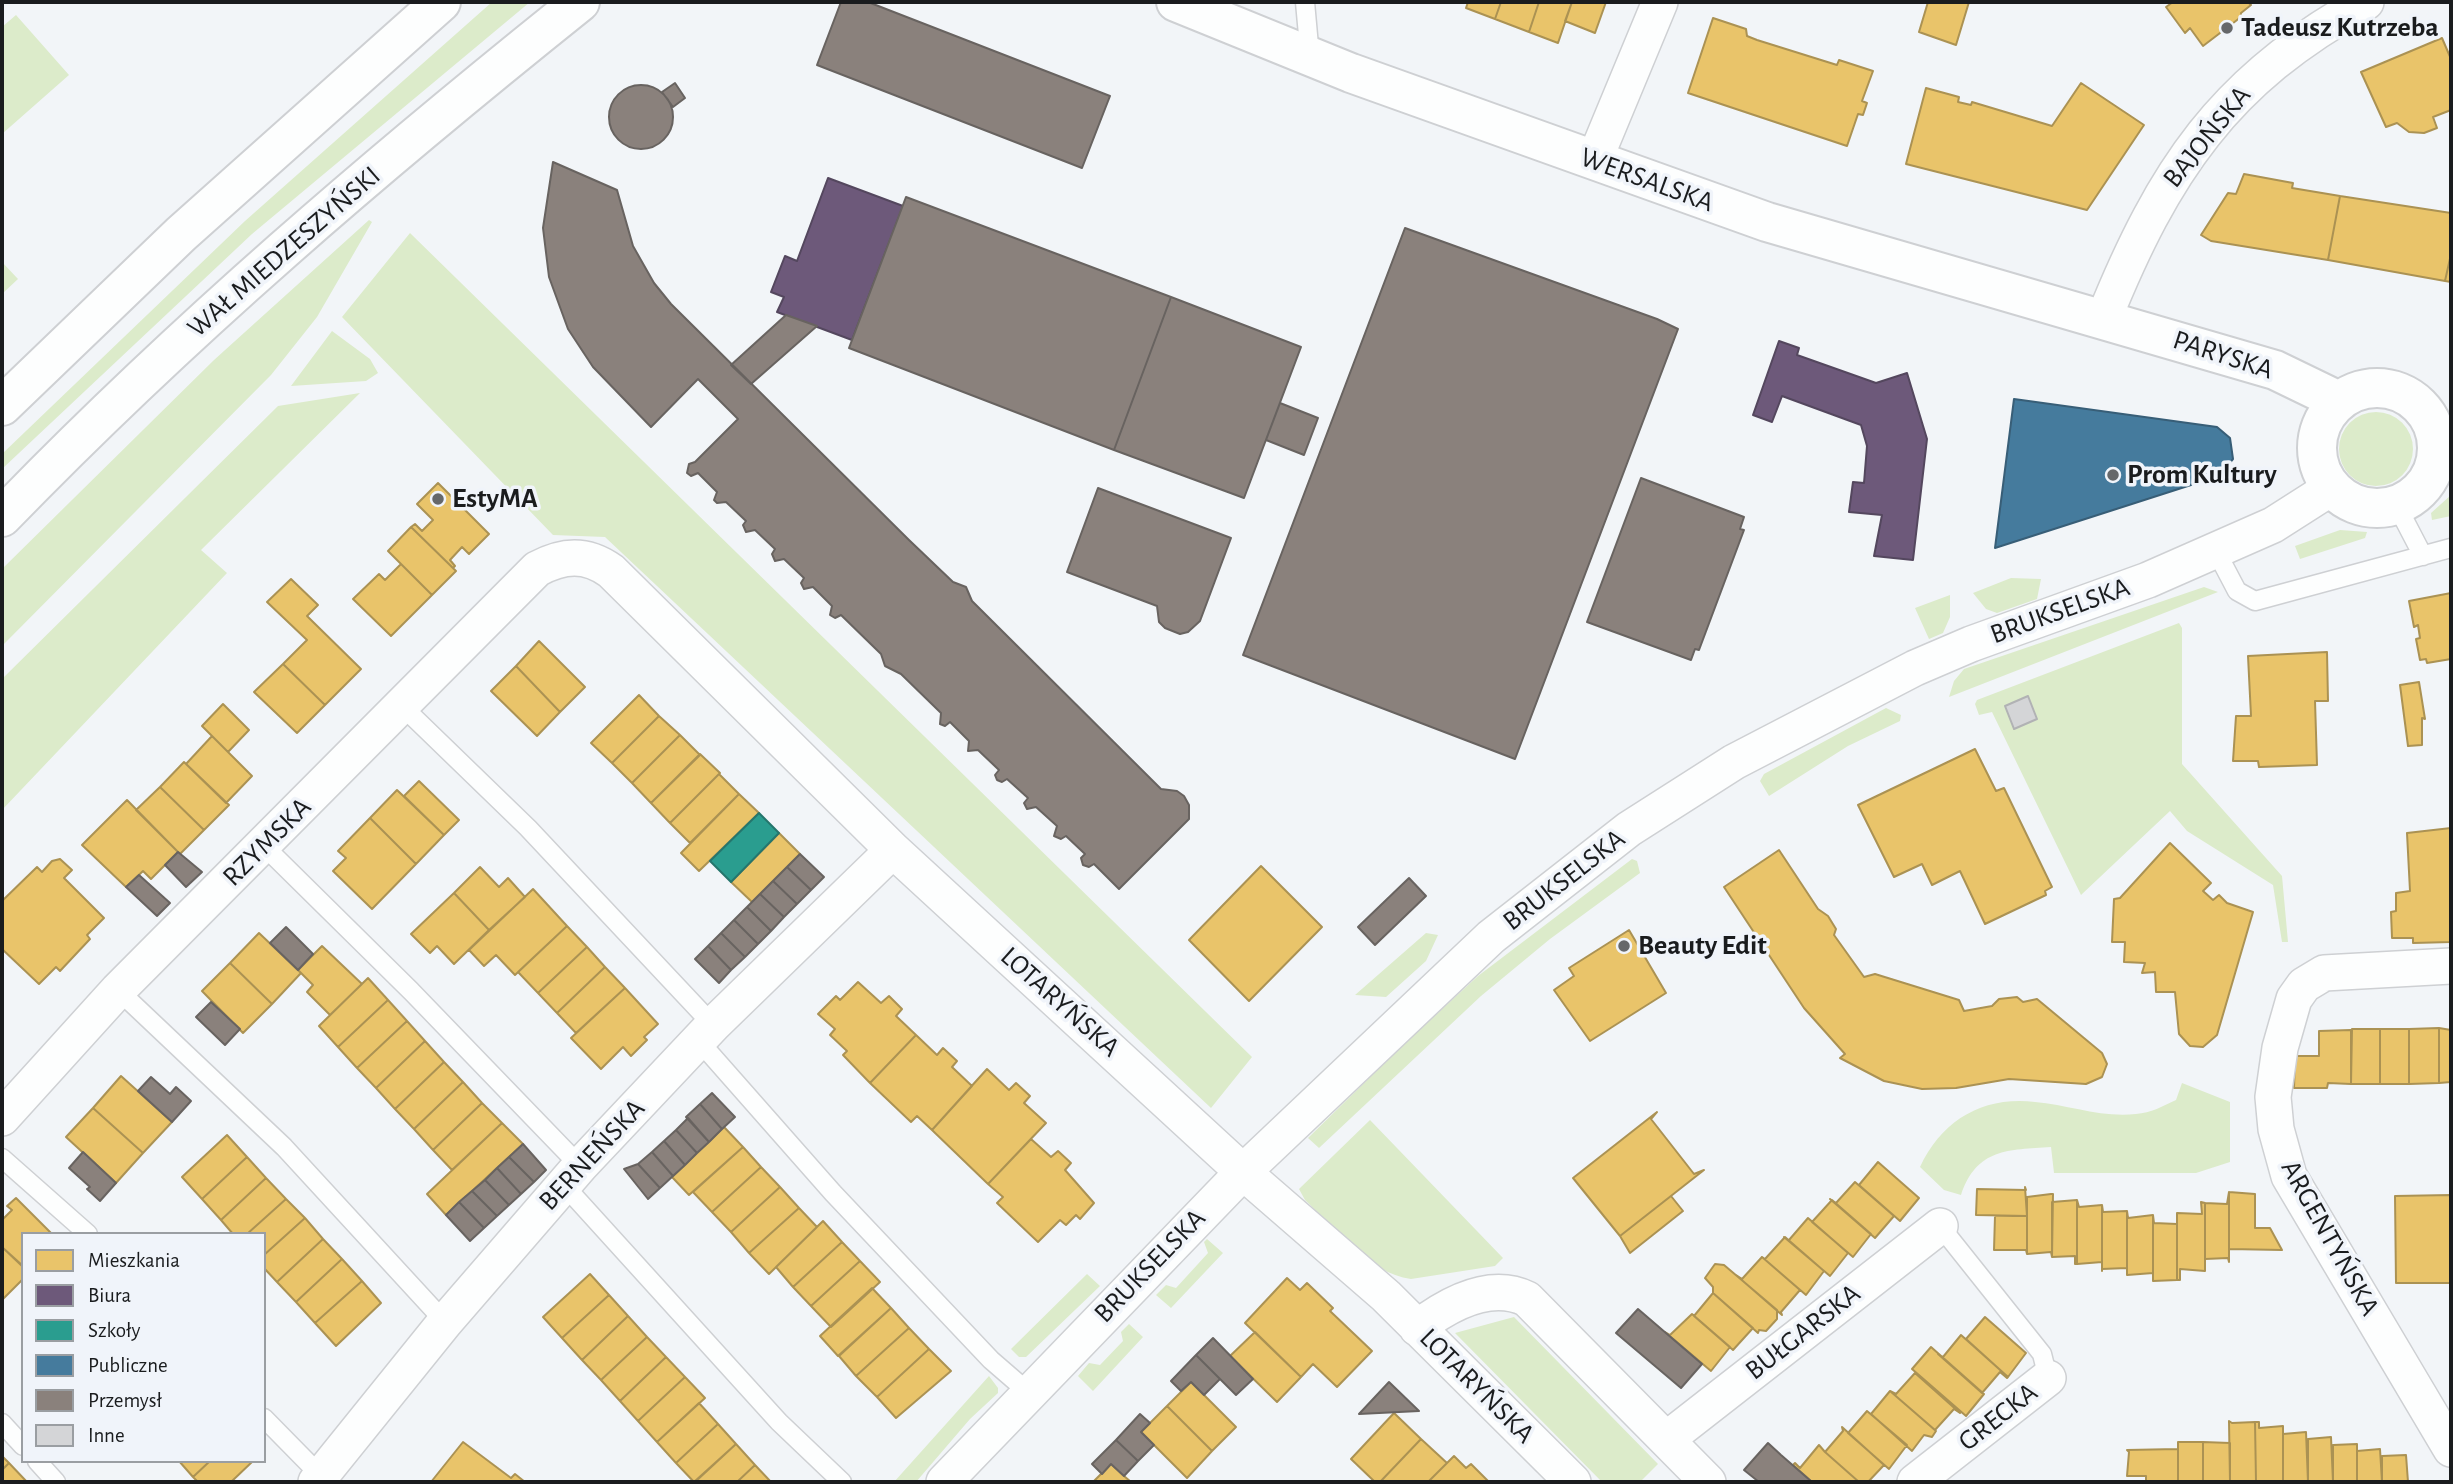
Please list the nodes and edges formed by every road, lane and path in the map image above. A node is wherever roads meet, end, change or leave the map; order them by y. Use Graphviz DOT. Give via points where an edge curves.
graph roads {
  1 [pos="441,2"];
  2 [pos="580,2"];
  3 [pos="1150,2"];
  4 [pos="1305,2"];
  5 [pos="1660,2"];
  6 [pos="2366,2"];
  7 [pos="1188,8"];
  8 [pos="1310,57"];
  9 [pos="1594,161"];
  10 [pos="2104,318"];
  11 [pos="2415,400"];
  12 [pos="2339,401"];
  13 [pos="2,405"];
  14 [pos="2451,414"];
  15 [pos="2331,488"];
  16 [pos="2424,490"];
  17 [pos="2,517"];
  18 [pos="2451,548"];
  19 [pos="2215,549"];
  20 [pos="2423,556"];
  21 [pos="537,569"];
  22 [pos="401,705"];
  23 [pos="264,846"];
  24 [pos="893,850"];
  25 [pos="2451,966"];
  26 [pos="118,990"];
  27 [pos="706,1033"];
  28 [pos="2,1118"];
  29 [pos="2,1158"];
  30 [pos="1242,1172"];
  31 [pos="571,1175"];
  32 [pos="1940,1226"];
  33 [pos="86,1232"];
  34 [pos="445,1321"];
  35 [pos="1417,1328"];
  36 [pos="2048,1378"];
  37 [pos="1028,1392"];
  38 [pos="266,1420"];
  39 [pos="2,1423"];
  40 [pos="1667,1439"];
  41 [pos="21,1444"];
  42 [pos="2451,1449"];
  43 [pos="39,1463"];
  44 [pos="318,1479"];
  45 [pos="56,1482"];
  46 [pos="842,1482"];
  47 [pos="944,1482"];
  48 [pos="1573,1482"];
  49 [pos="1708,1482"];
  50 [pos="1915,1482"];
  1 -- 13 [label="street" via="181,234"];
  2 -- 17 [label="street, WAŁ MIEDZESZYŃSKI" via="300,235 142,379"];
  3 -- 7 [label="street, WERSALSKA"];
  4 -- 8 [label="lane"];
  5 -- 9 [label="street"];
  6 -- 10 [label="street, BAJOŃSKA" via="2326,23 2233,98 2181,162 2150,213"];
  7 -- 8 [label="street, WERSALSKA"];
  8 -- 9 [label="street, WERSALSKA"];
  9 -- 10 [label="street, WERSALSKA" via="1793,230"];
  10 -- 12 [label="street, PARYSKA" via="2275,370"];
  11 -- 12 [label="street" via="2377,387"];
  11 -- 14 [label="street"];
  11 -- 16 [label="street" via="2428,414 2437,442 2434,470"];
  12 -- 15 [label="street" via="2326,415 2316,452 2320,471"];
  15 -- 16 [label="street" via="2344,500 2379,509"];
  15 -- 19 [label="street, BRUKSELSKA" via="2273,525"];
  16 -- 20 [label="lane"];
  18 -- 20 [label="lane"];
  19 -- 20 [label="lane" via="2237,591 2255,601"];
  19 -- 30 [label="street, BRUKSELSKA" via="2148,580 1915,668 1683,793 1491,937"];
  21 -- 22 [label="street, RZYMSKA"];
  21 -- 24 [label="street, LOTARYŃSKA" via="566,557 583,557 611,571"];
  22 -- 23 [label="street, RZYMSKA"];
  22 -- 27 [label="lane" via="528,828"];
  23 -- 26 [label="street, RZYMSKA"];
  23 -- 31 [label="lane" via="411,991"];
  24 -- 27 [label="street, BERNEŃSKA"];
  24 -- 30 [label="street, LOTARYŃSKA"];
  25 -- 42 [label="street, ARGENTYŃSKA" via="2323,973 2304,985 2290,1009 2273,1097 2289,1176"];
  26 -- 28 [label="street, RZYMSKA"];
  26 -- 34 [label="lane" via="284,1147"];
  27 -- 31 [label="street, BERNEŃSKA"];
  27 -- 37 [label="lane" via="833,1193 991,1360"];
  29 -- 33 [label="lane"];
  30 -- 35 [label="street, LOTARYŃSKA"];
  30 -- 37 [label="street, BRUKSELSKA"];
  31 -- 34 [label="street, BERNEŃSKA"];
  31 -- 46 [label="lane" via="762,1404"];
  32 -- 36 [label="lane" via="2042,1353"];
  32 -- 40 [label="street, BUŁGARSKA"];
  34 -- 44 [label="street, BERNEŃSKA"];
  35 -- 40 [label="street" via="1437,1312 1482,1294 1514,1293 1527,1299"];
  35 -- 48 [label="street, LOTARYŃSKA"];
  36 -- 50 [label="street, GRECKA"];
  37 -- 47 [label="street, BRUKSELSKA"];
  38 -- 44 [label="lane"];
  39 -- 41 [label="lane"];
  40 -- 49 [label="street"];
  43 -- 45 [label="lane"];
}
